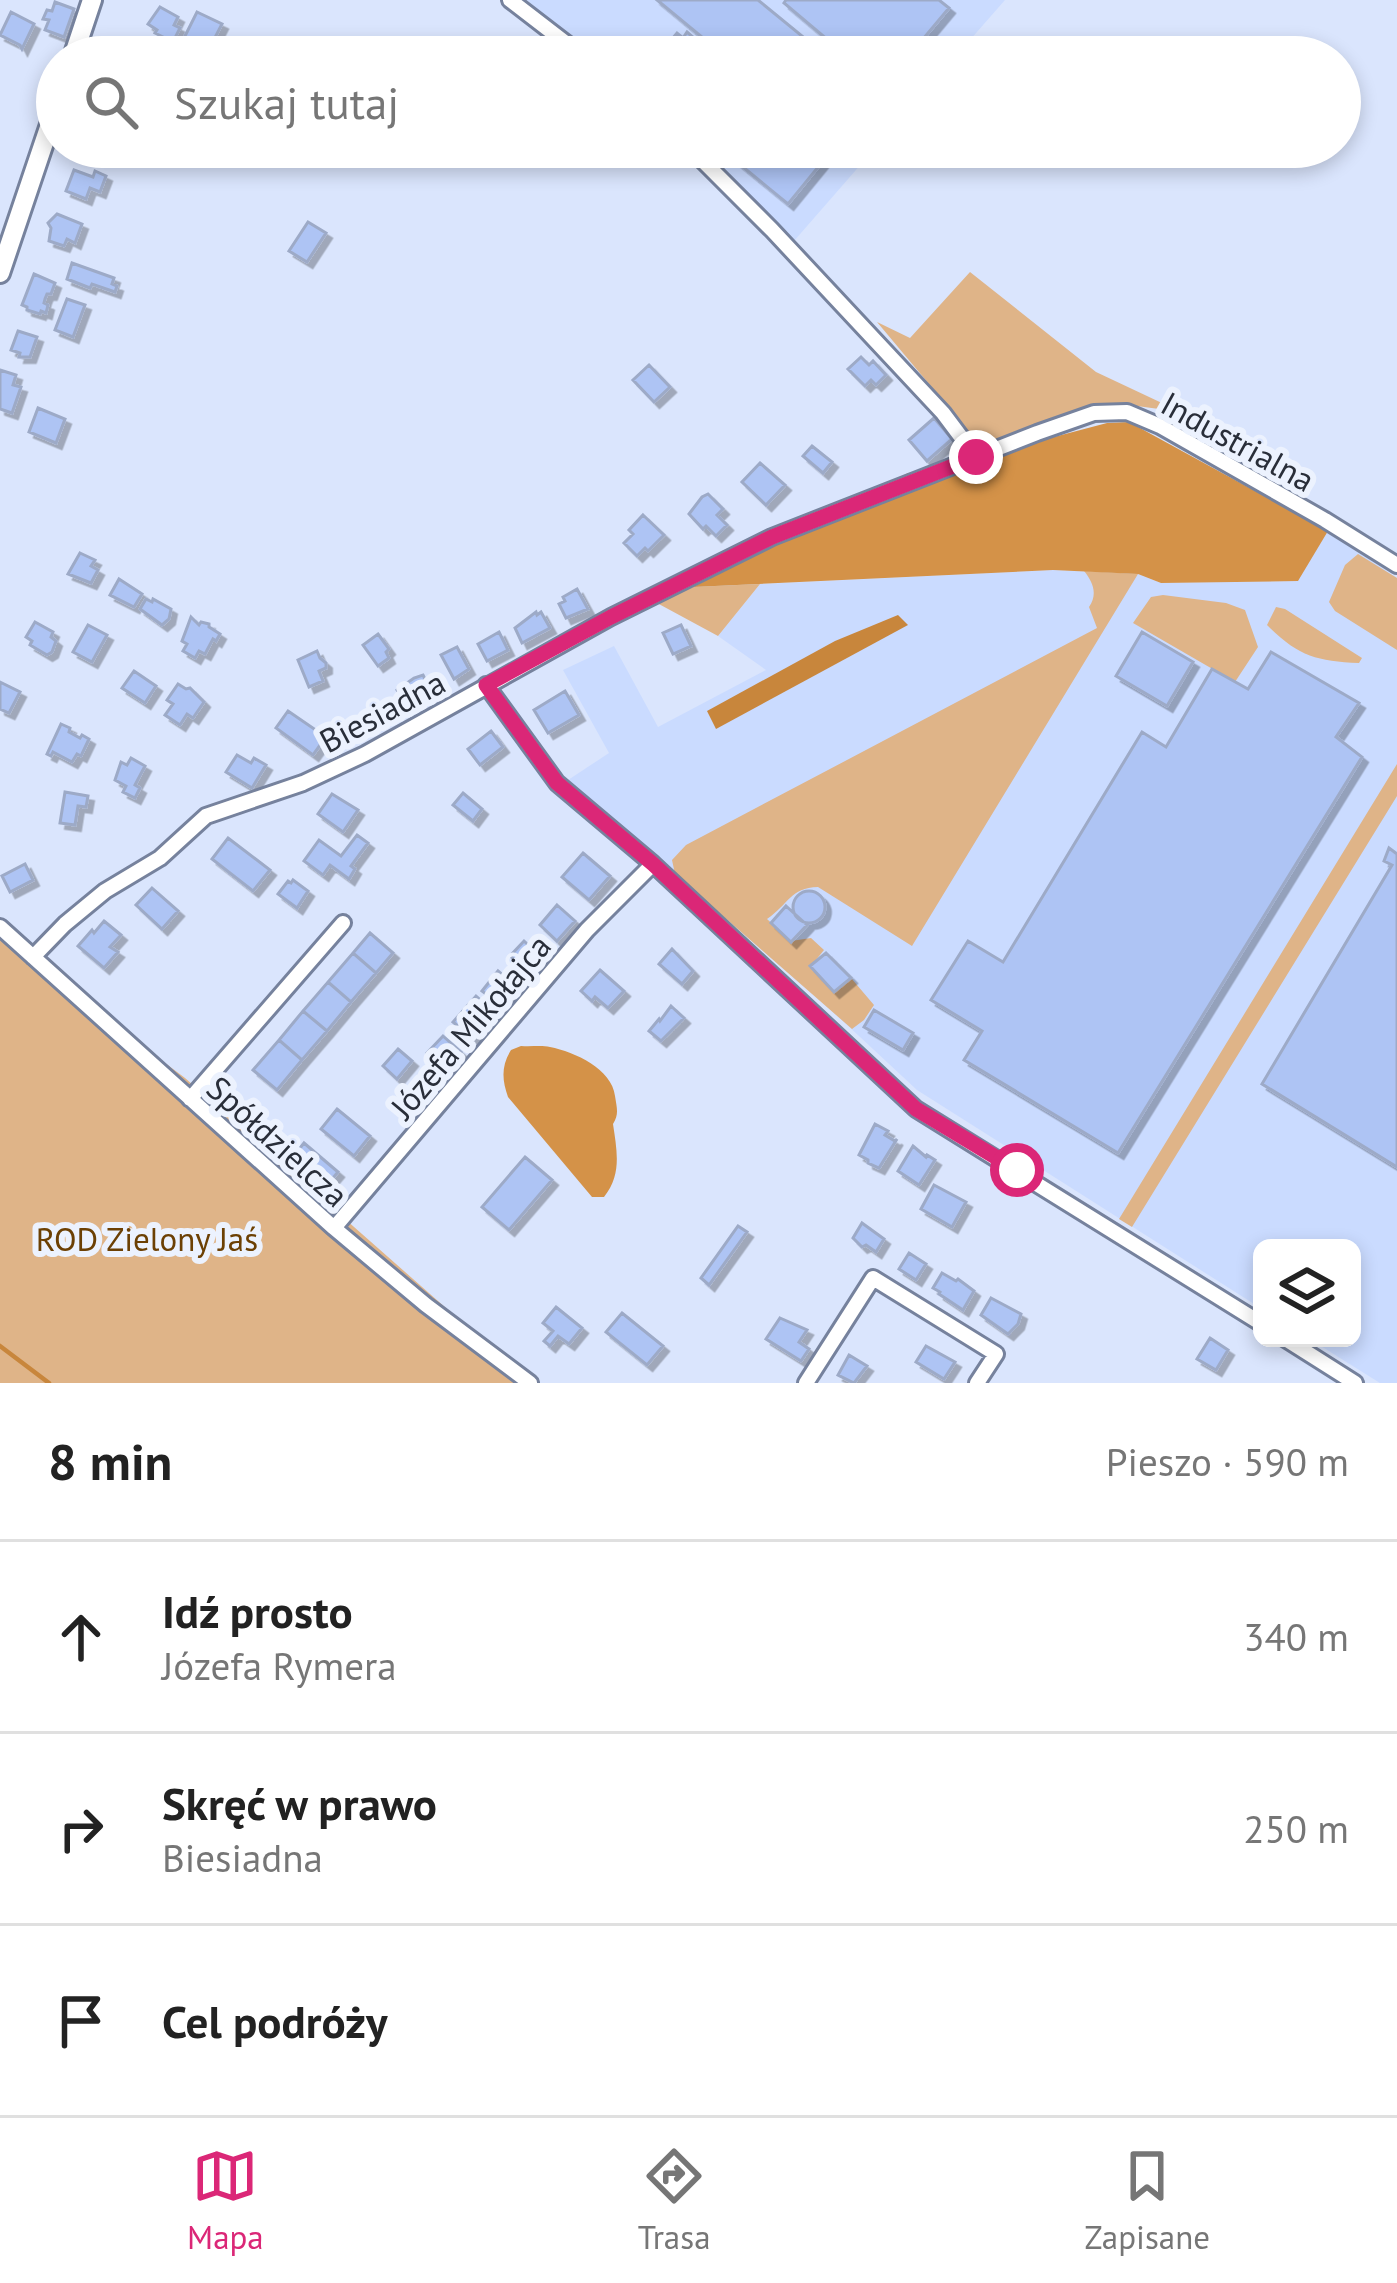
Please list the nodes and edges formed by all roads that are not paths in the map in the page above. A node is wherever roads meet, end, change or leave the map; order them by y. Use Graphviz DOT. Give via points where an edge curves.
graph roads {
  1 [pos="92,0"];
  2 [pos="510,0"];
  3 [pos="80,36"];
  4 [pos="557,36"];
  5 [pos="36,166"];
  6 [pos="709,168"];
  7 [pos="0,273"];
  8 [pos="976,457"];
  9 [pos="1397,565"];
  10 [pos="486,685"];
  11 [pos="653,864"];
  12 [pos="343,923"];
  13 [pos="0,927"];
  14 [pos="33,956"];
  15 [pos="190,1099"];
  16 [pos="334,1228"];
  17 [pos="1253,1318"];
  18 [pos="1298,1347"];
  19 [pos="530,1383"];
  20 [pos="806,1383"];
  21 [pos="977,1383"];
  22 [pos="1355,1383"];
  1 -- 3 [label="street"];
  2 -- 4 [label="street"];
  5 -- 7 [label="street"];
  6 -- 8 [label="street"];
  8 -- 9 [label="street, Industrialna" via="1094,413 1127,412"];
  8 -- 10 [label="street, Biesiadna" via="772,537"];
  10 -- 11 [label="street" via="557,783"];
  10 -- 14 [label="street, Biesiadna" via="365,754 206,816"];
  11 -- 16 [label="street, Józefa Mikołajca" via="587,930"];
  11 -- 17 [label="street" via="916,1109"];
  12 -- 15 [label="street"];
  13 -- 14 [label="street, Spółdzielcza"];
  14 -- 15 [label="street, Spółdzielcza"];
  15 -- 16 [label="street, Spółdzielcza"];
  16 -- 19 [label="street, Spółdzielcza"];
  18 -- 22 [label="street"];
  20 -- 21 [label="street" via="873,1278 996,1354"];
}
